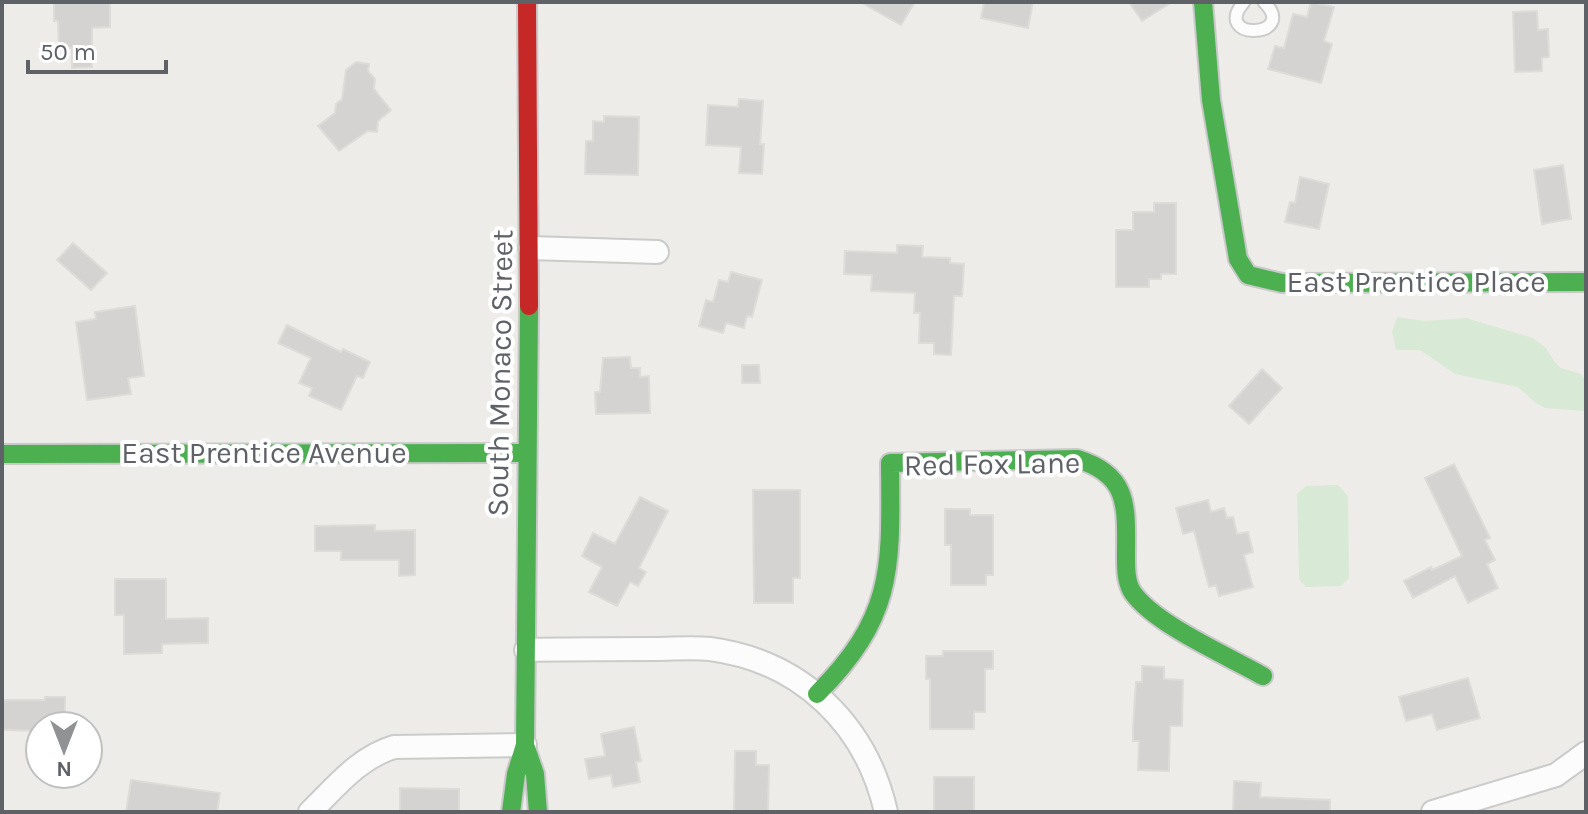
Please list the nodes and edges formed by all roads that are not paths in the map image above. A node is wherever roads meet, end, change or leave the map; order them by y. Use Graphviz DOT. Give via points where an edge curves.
graph roads {
  1 [pos="527,2"];
  2 [pos="1203,2"];
  3 [pos="1244,2"];
  4 [pos="1264,2"];
  5 [pos="530,248"];
  6 [pos="657,252"];
  7 [pos="1586,282"];
  8 [pos="527,453"];
  9 [pos="2,454"];
  10 [pos="526,650"];
  11 [pos="1263,676"];
  12 [pos="817,694"];
  13 [pos="525,745"];
  14 [pos="1586,753"];
  15 [pos="310,812"];
  16 [pos="511,812"];
  17 [pos="538,812"];
  18 [pos="886,812"];
  19 [pos="1433,812"];
  1 -- 5 [label="street, South Monaco Street"];
  2 -- 7 [label="street, East Prentice Place" via="1217,139 1238,259 1248,275 1282,283"];
  3 -- 4 [label="lane" via="1238,21 1255,33 1271,19"];
  5 -- 6 [label="street"];
  5 -- 8 [label="street, South Monaco Street"];
  8 -- 9 [label="street, East Prentice Avenue"];
  8 -- 10 [label="street, South Monaco Street"];
  10 -- 12 [label="street" via="709,649 761,661"];
  10 -- 13 [label="street, South Monaco Street"];
  11 -- 12 [label="street, Red Fox Lane" via="1154,613 1133,593 1126,574 1122,492 1107,470 1093,462 890,463 890,557 884,595 859,648"];
  12 -- 18 [label="street" via="862,748"];
  13 -- 15 [label="street" via="394,747 377,752"];
  13 -- 16 [label="street, South Monaco Street"];
  13 -- 17 [label="street, South Monaco Street" via="535,774"];
  14 -- 19 [label="street" via="1556,775"];
}
